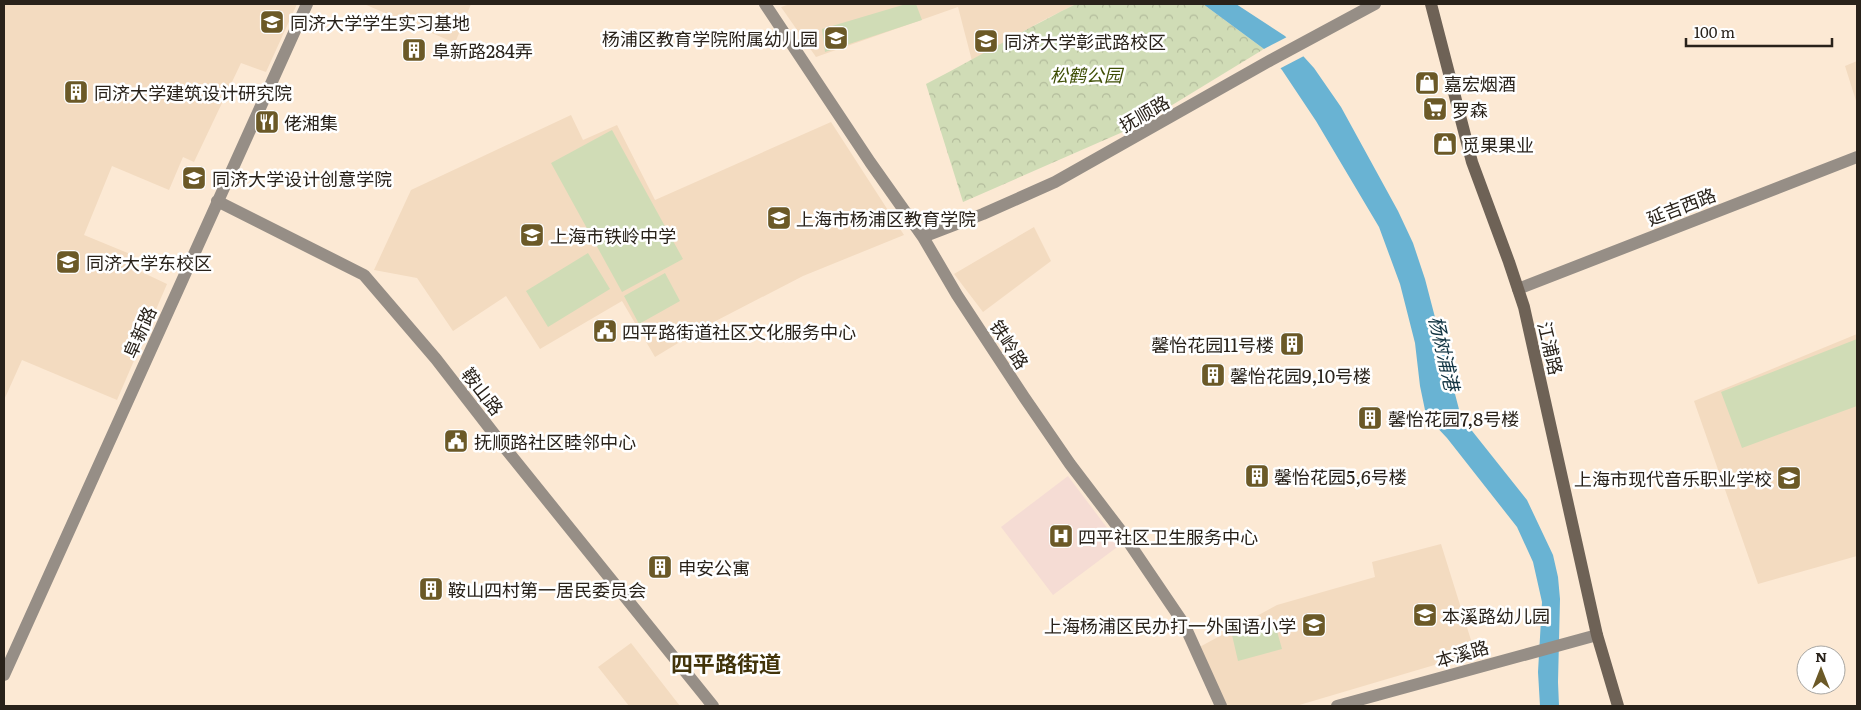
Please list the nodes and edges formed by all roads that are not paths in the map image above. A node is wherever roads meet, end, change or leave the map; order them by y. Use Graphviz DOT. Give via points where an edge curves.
graph roads {
  1 [pos="307,4"];
  2 [pos="764,4"];
  3 [pos="1375,4"];
  4 [pos="1430,4"];
  5 [pos="1857,157"];
  6 [pos="217,201"];
  7 [pos="923,236"];
  8 [pos="1518,289"];
  9 [pos="1597,634"];
  10 [pos="4,675"];
  11 [pos="713,706"];
  12 [pos="1221,706"];
  13 [pos="1337,706"];
  14 [pos="1618,706"];
  1 -- 6 [label="street, 阜新路"];
  2 -- 7 [label="street, 铁岭路"];
  3 -- 7 [label="street, 抚顺路" via="1055,182"];
  4 -- 8 [label="main road, 江浦路" via="1472,162"];
  5 -- 8 [label="street, 延吉西路"];
  6 -- 10 [label="street, 阜新路"];
  6 -- 11 [label="street, 鞍山路" via="364,275 436,359"];
  7 -- 12 [label="street, 铁岭路" via="957,295 1024,397 1184,624"];
  8 -- 9 [label="main road, 江浦路"];
  9 -- 13 [label="street, 本溪路"];
  9 -- 14 [label="main road, 江浦路"];
}
